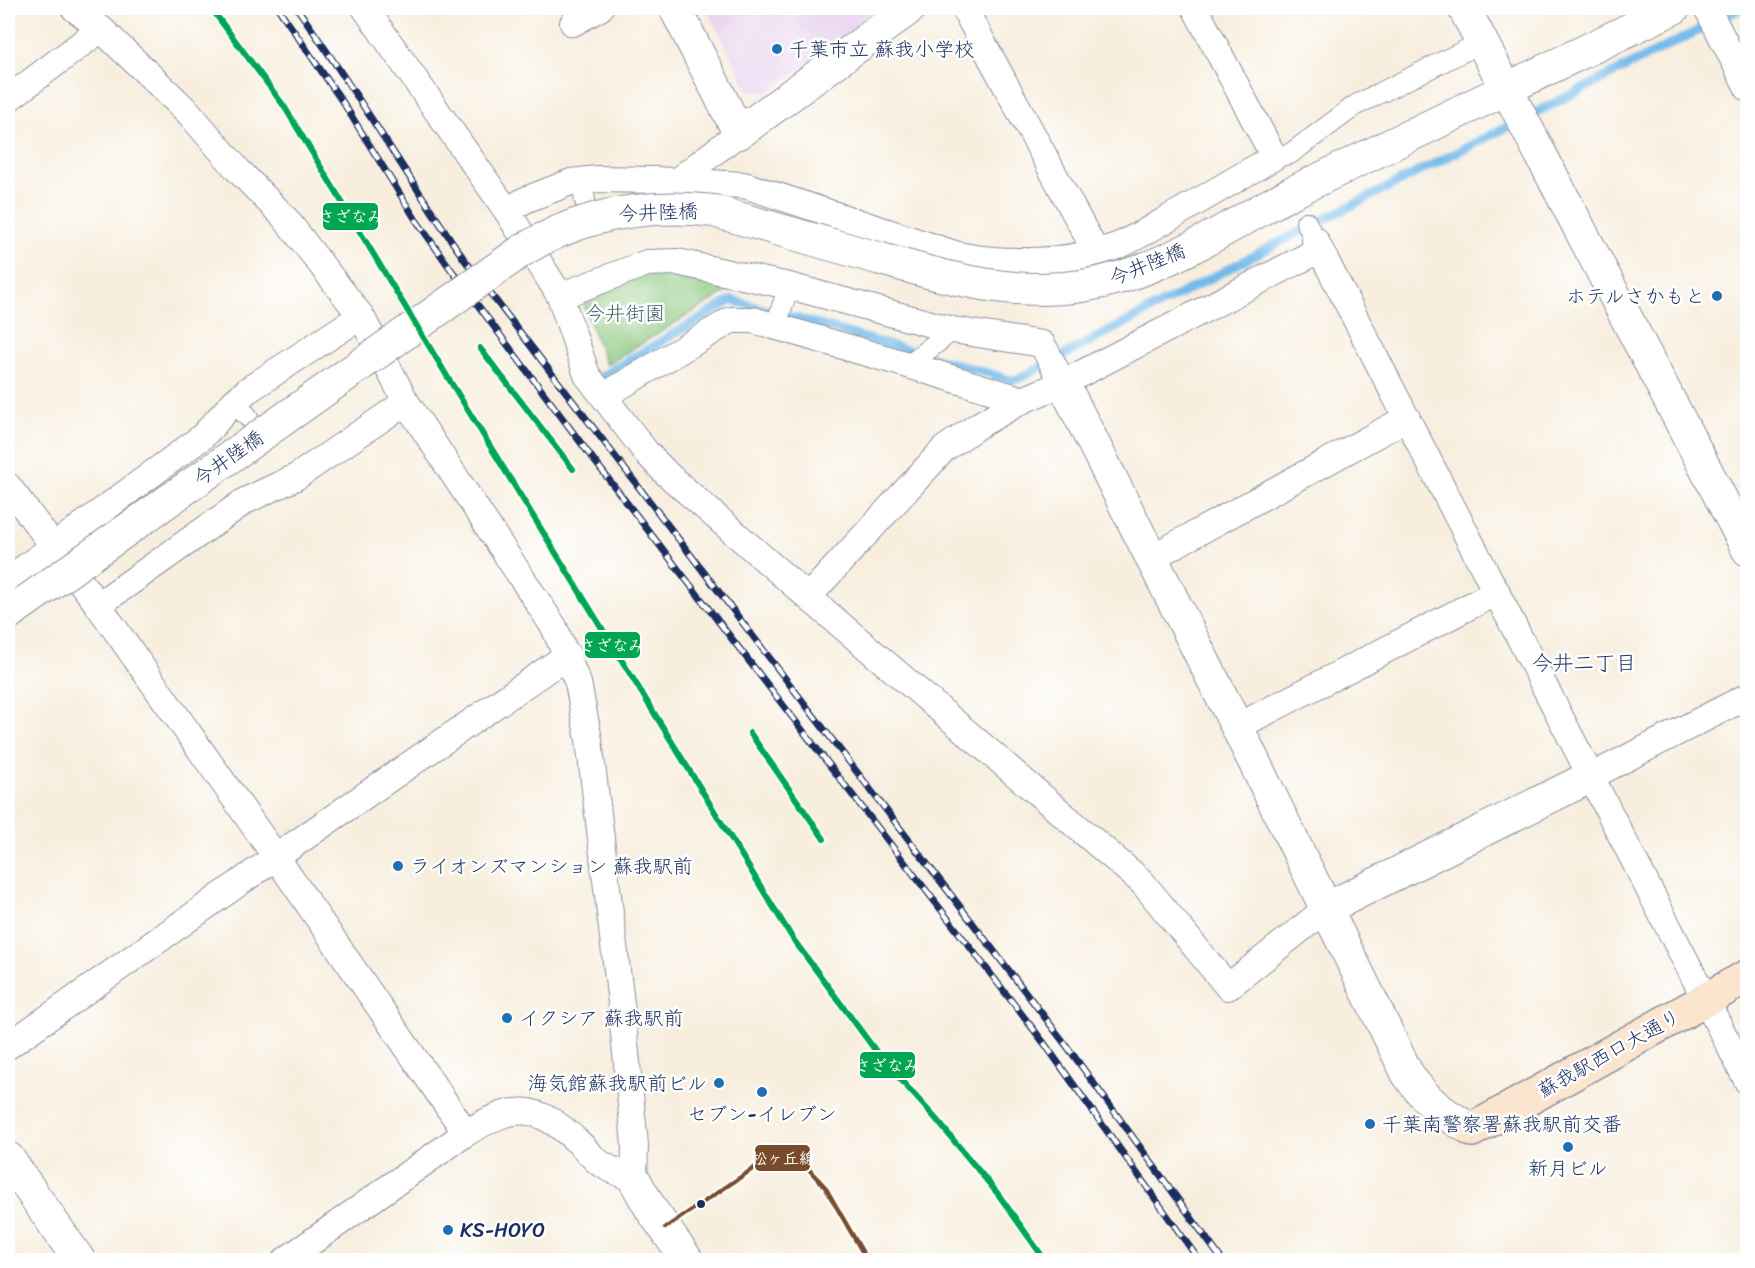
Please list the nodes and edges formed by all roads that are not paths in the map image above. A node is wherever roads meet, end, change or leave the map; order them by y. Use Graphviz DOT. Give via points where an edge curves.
graph roads {
  1 [pos="74,8"];
  2 [pos="365,8"];
  3 [pos="600,8"];
  4 [pos="675,8"];
  5 [pos="910,8"];
  6 [pos="964,8"];
  7 [pos="1195,8"];
  8 [pos="1464,8"];
  9 [pos="1674,8"];
  10 [pos="1707,8"];
  11 [pos="573,23"];
  12 [pos="101,29"];
  13 [pos="1482,42"];
  14 [pos="1507,88"];
  15 [pos="1748,88"];
  16 [pos="8,99"];
  17 [pos="739,133"];
  18 [pos="1274,157"];
  19 [pos="678,180"];
  20 [pos="507,211"];
  21 [pos="1096,252"];
  22 [pos="789,286"];
  23 [pos="560,296"];
  24 [pos="362,316"];
  25 [pos="775,328"];
  26 [pos="953,330"];
  27 [pos="908,364"];
  28 [pos="1063,383"];
  29 [pos="604,396"];
  30 [pos="1023,400"];
  31 [pos="406,402"];
  32 [pos="1407,418"];
  33 [pos="8,486"];
  34 [pos="53,548"];
  35 [pos="1748,550"];
  36 [pos="1151,558"];
  37 [pos="8,580"];
  38 [pos="1497,592"];
  39 [pos="808,597"];
  40 [pos="98,605"];
  41 [pos="8,614"];
  42 [pos="568,655"];
  43 [pos="1748,696"];
  44 [pos="1237,727"];
  45 [pos="1592,776"];
  46 [pos="276,857"];
  47 [pos="1327,908"];
  48 [pos="1748,976"];
  49 [pos="1705,999"];
  50 [pos="8,1046"];
  51 [pos="1748,1082"];
  52 [pos="1472,1130"];
  53 [pos="466,1133"];
  54 [pos="8,1158"];
  55 [pos="634,1179"];
  56 [pos="78,1260"];
  57 [pos="286,1260"];
  58 [pos="687,1260"];
  1 -- 12 [label="street"];
  2 -- 20 [label="street"];
  3 -- 11 [label="street"];
  4 -- 17 [label="street"];
  5 -- 17 [label="street"];
  6 -- 21 [label="street"];
  7 -- 18 [label="street"];
  8 -- 13 [label="street"];
  9 -- 14 [label="street, 今井陸橋"];
  10 -- 15 [label="street"];
  12 -- 16 [label="street"];
  12 -- 24 [label="street" via="189,113 285,218"];
  13 -- 14 [label="street"];
  13 -- 18 [label="street" via="1356,105 1290,154"];
  14 -- 35 [label="street"];
  14 -- 41 [label="street, 今井陸橋, bridge" via="1291,192 1150,267 1060,290 998,288 968,282 714,211 684,207 630,210 576,224 523,250"];
  17 -- 19 [label="street"];
  18 -- 21 [label="street" via="1141,234"];
  19 -- 20 [label="street" via="584,191 571,182"];
  19 -- 21 [label="street" via="744,185 978,259 1035,260"];
  20 -- 23 [label="street"];
  22 -- 23 [label="street" via="677,262 647,263 620,265"];
  22 -- 25 [label="street"];
  22 -- 26 [label="street"];
  23 -- 29 [label="street" via="587,375"];
  24 -- 31 [label="street"];
  24 -- 34 [label="street" via="248,390 241,409"];
  25 -- 27 [label="street"];
  25 -- 29 [label="street" via="753,320 731,320"];
  26 -- 27 [label="street"];
  26 -- 28 [label="street" via="1042,344"];
  27 -- 30 [label="street"];
  28 -- 30 [label="street"];
  28 -- 32 [label="street" via="1313,237"];
  28 -- 36 [label="street"];
  29 -- 39 [label="street" via="660,466"];
  30 -- 39 [label="street" via="944,449"];
  31 -- 40 [label="street" via="245,501"];
  31 -- 42 [label="street" via="554,627"];
  32 -- 36 [label="street"];
  32 -- 38 [label="street"];
  33 -- 34 [label="street"];
  34 -- 37 [label="street"];
  34 -- 40 [label="street"];
  36 -- 44 [label="street"];
  38 -- 44 [label="street"];
  38 -- 45 [label="street"];
  39 -- 47 [label="street" via="1142,882 1228,987"];
  40 -- 46 [label="street"];
  42 -- 46 [label="street"];
  42 -- 55 [label="street" via="589,740 621,1003"];
  43 -- 45 [label="street"];
  44 -- 47 [label="street"];
  45 -- 47 [label="street"];
  45 -- 49 [label="street"];
  46 -- 50 [label="street"];
  46 -- 53 [label="street"];
  47 -- 52 [label="street" via="1407,1073 1438,1110"];
  48 -- 49 [label="main road, 蘇我駅西口大通り"];
  49 -- 51 [label="street"];
  49 -- 52 [label="main road, 蘇我駅西口大通り"];
  53 -- 55 [label="street" via="492,1117 525,1112 557,1124 598,1162"];
  53 -- 57 [label="street"];
  54 -- 56 [label="street"];
  55 -- 58 [label="street"];
}
